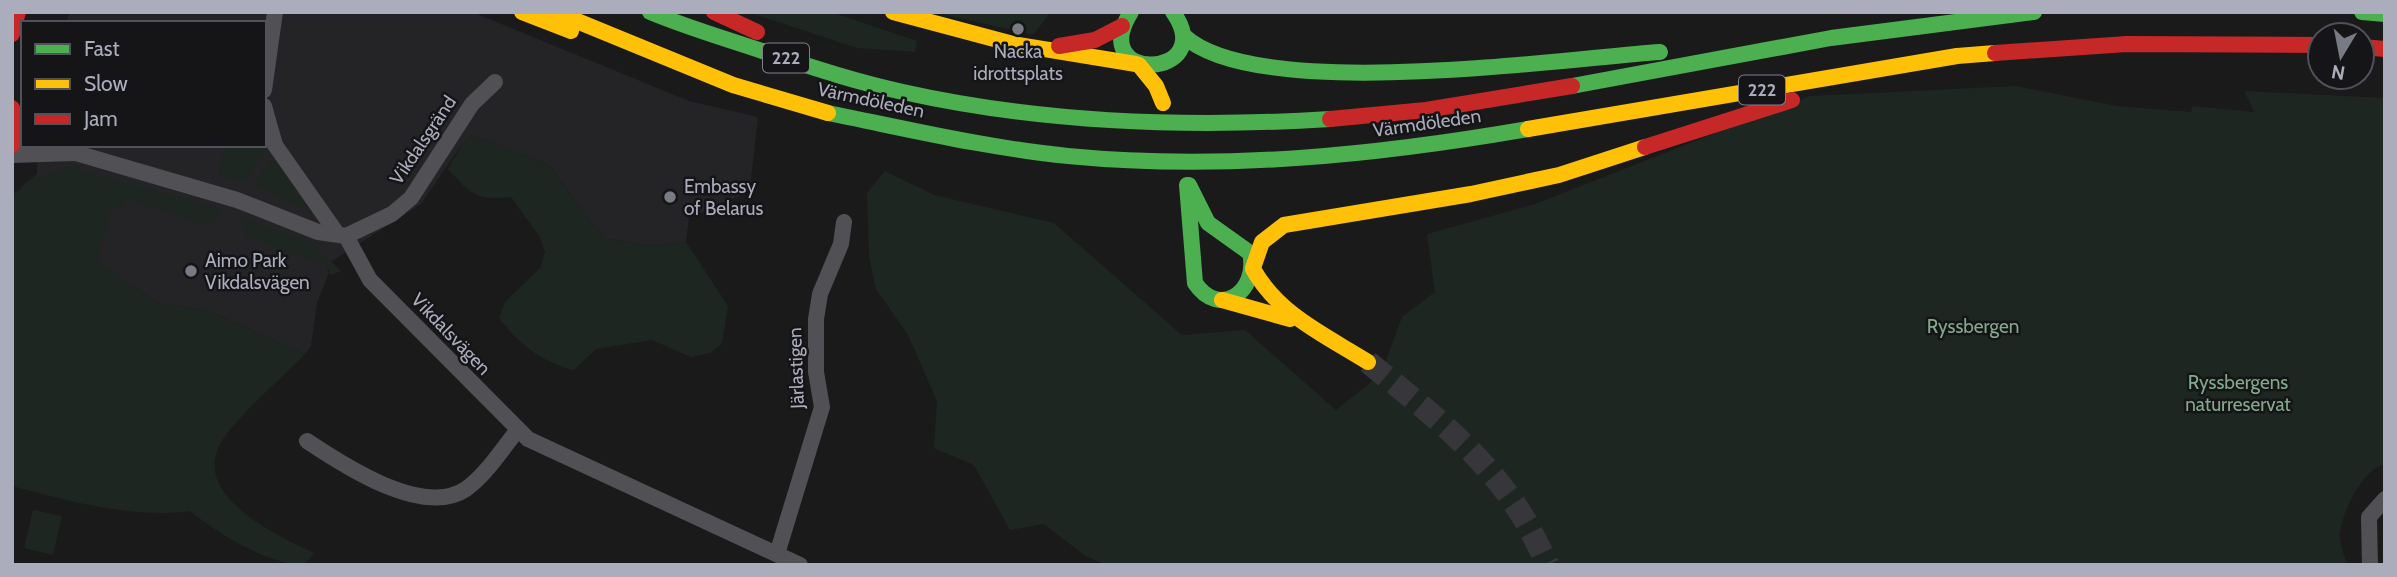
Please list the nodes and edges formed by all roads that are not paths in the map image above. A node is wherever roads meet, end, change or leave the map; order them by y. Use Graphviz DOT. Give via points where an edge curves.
graph roads {
  1 [pos="18,12"];
  2 [pos="275,12"];
  3 [pos="522,12"];
  4 [pos="555,12"];
  5 [pos="650,12"];
  6 [pos="714,12"];
  7 [pos="893,12"];
  8 [pos="2034,12"];
  9 [pos="2362,12"];
  10 [pos="2385,14"];
  11 [pos="1127,19"];
  12 [pos="1181,21"];
  13 [pos="12,34"];
  14 [pos="1828,38"];
  15 [pos="2306,45"];
  16 [pos="1026,46"];
  17 [pos="1172,61"];
  18 [pos="1138,64"];
  19 [pos="1881,69"];
  20 [pos="266,76"];
  21 [pos="495,82"];
  22 [pos="733,85"];
  23 [pos="924,97"];
  24 [pos="266,113"];
  25 [pos="17,116"];
  26 [pos="12,145"];
  27 [pos="64,147"];
  28 [pos="76,153"];
  29 [pos="12,155"];
  30 [pos="844,222"];
  31 [pos="341,234"];
  32 [pos="1253,268"];
  33 [pos="1219,299"];
  34 [pos="1316,330"];
  35 [pos="1368,362"];
  36 [pos="517,431"];
  37 [pos="307,441"];
  38 [pos="2385,499"];
  39 [pos="777,554"];
  40 [pos="800,565"];
  41 [pos="2370,565"];
  1 -- 13 [label="main road"];
  2 -- 20 [label="street"];
  3 -- 22 [label="main road" via="605,45"];
  4 -- 22 [label="main road, Värmdöleden / 222"];
  5 -- 23 [label="main road, Värmdöleden / 222" via="847,78"];
  6 -- 23 [label="main road"];
  7 -- 16 [label="main road"];
  8 -- 14 [label="main road, Värmdöleden / 222"];
  9 -- 10 [label="main road"];
  11 -- 16 [label="main road" via="1095,40"];
  11 -- 18 [label="main road" via="1123,49"];
  12 -- 14 [label="main road" via="1200,48 1286,70 1345,75"];
  12 -- 17 [label="main road" via="1181,48"];
  14 -- 23 [label="main road, Värmdöleden / 222" via="1494,100 1326,118 1149,123 1039,114"];
  15 -- 19 [label="main road, Värmdöleden / 222" via="2055,47"];
  16 -- 18 [label="main road"];
  17 -- 18 [label="main road" via="1155,68"];
  17 -- 18 [label="main road" via="1166,103"];
  19 -- 22 [label="main road, Värmdöleden / 222" via="1418,148 1318,158 1205,161 1070,156 986,145 819,111"];
  19 -- 32 [label="main road" via="1559,175 1284,225 1264,239"];
  21 -- 31 [label="street, Vikdalsgränd" via="472,104 411,198 392,214"];
  24 -- 31 [label="street, Vikdalsvägen" via="275,145"];
  25 -- 26 [label="main road"];
  27 -- 28 [label="street"];
  28 -- 29 [label="street"];
  28 -- 31 [label="street" via="237,200 318,232"];
  30 -- 39 [label="street, Järlastigen" via="816,319 816,372 822,407"];
  31 -- 36 [label="street, Vikdalsvägen" via="370,280"];
  32 -- 33 [label="main road" via="1243,292"];
  32 -- 33 [label="main road" via="1245,248 1208,223 1188,185 1194,281 1203,293"];
  32 -- 34 [label="main road" via="1276,300"];
  33 -- 34 [label="main road" via="1270,311"];
  34 -- 35 [label="main road"];
  36 -- 37 [label="street" via="465,490 435,498 368,479"];
  36 -- 39 [label="street, Vikdalsvägen" via="546,450"];
  38 -- 41 [label="street" via="2369,517"];
  39 -- 40 [label="street, Vikdalsvägen"];
}
